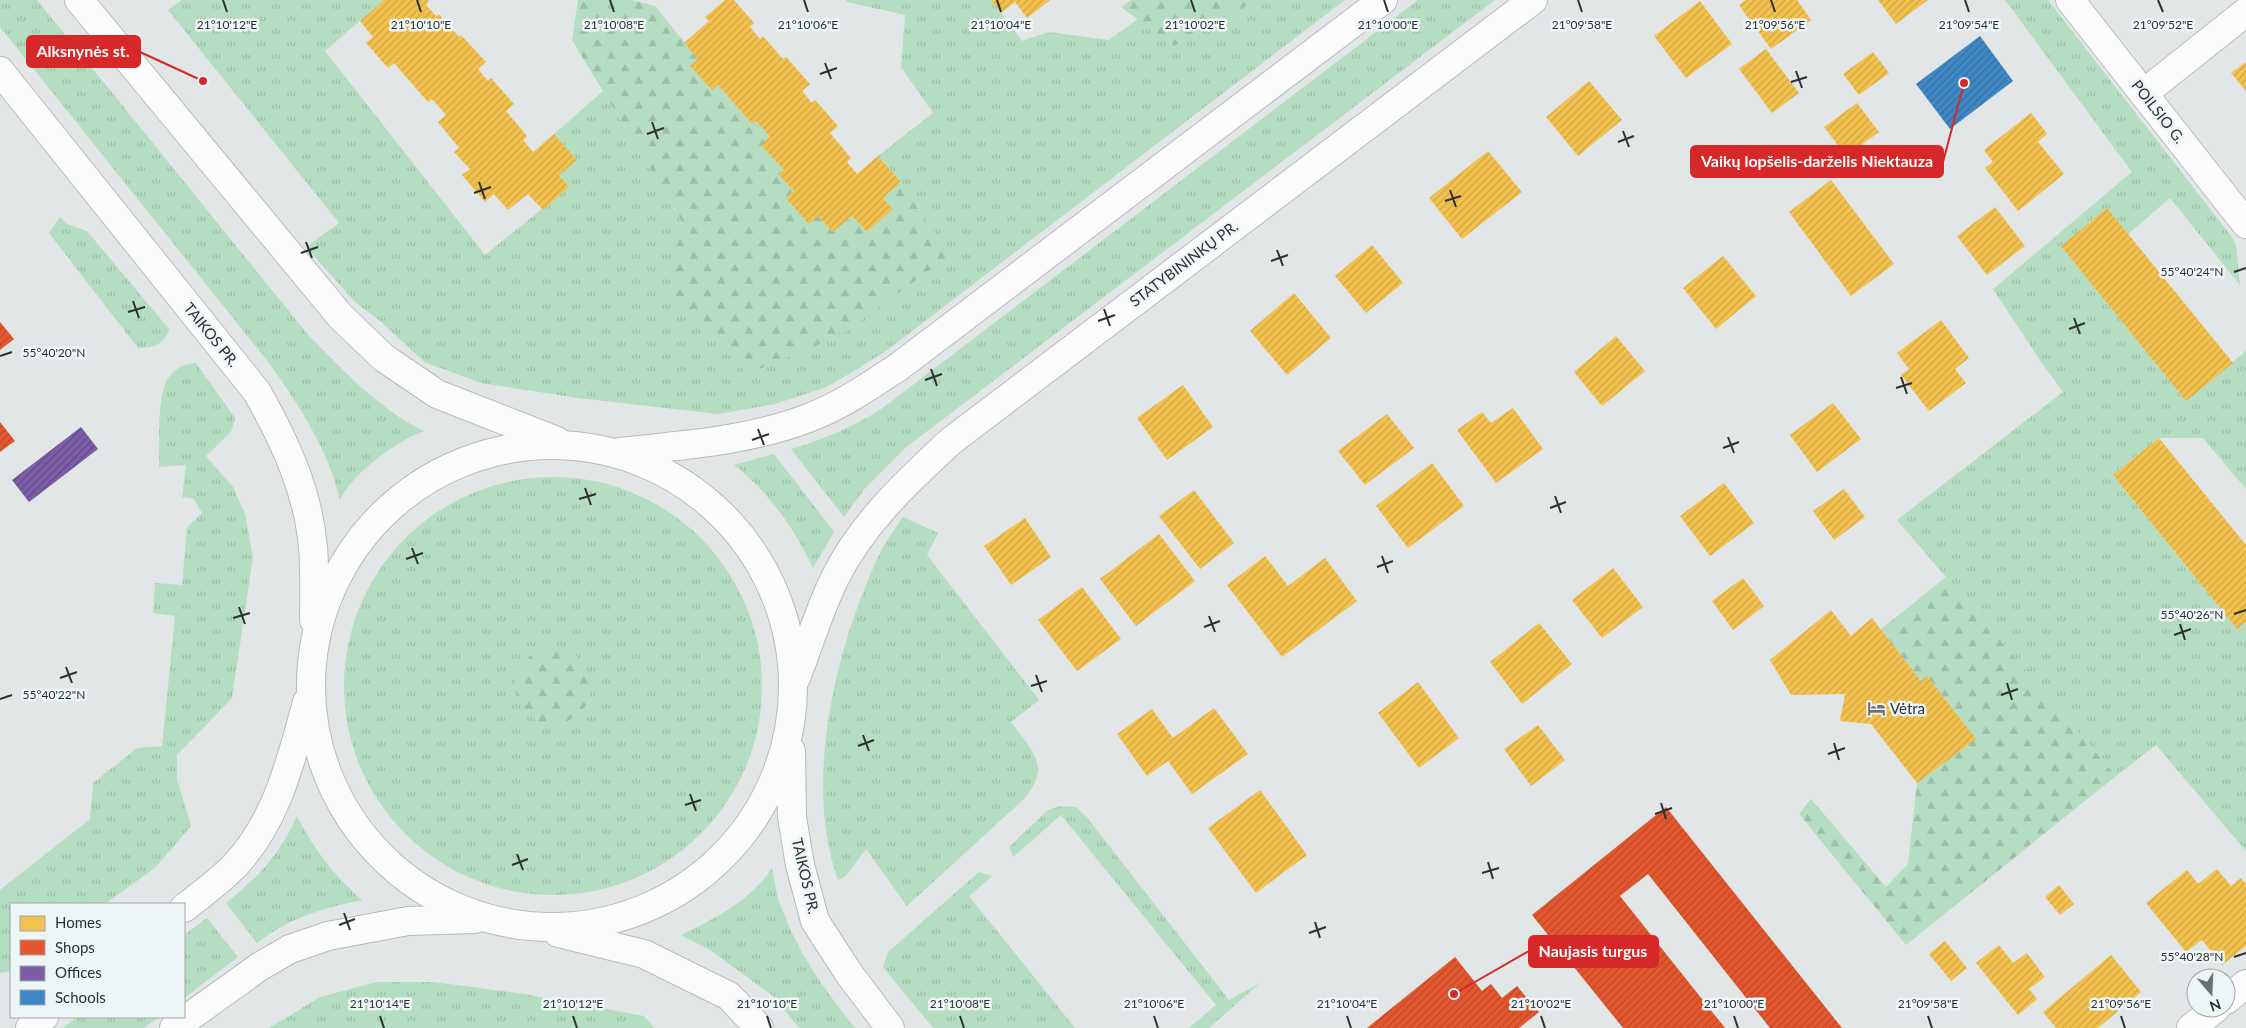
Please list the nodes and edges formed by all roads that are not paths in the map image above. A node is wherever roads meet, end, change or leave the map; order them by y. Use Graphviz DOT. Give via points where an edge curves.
graph roads {
  1 [pos="79,0"];
  2 [pos="1383,0"];
  3 [pos="1533,0"];
  4 [pos="2070,0"];
  5 [pos="2246,12"];
  6 [pos="0,71"];
  7 [pos="2144,93"];
  8 [pos="2246,224"];
  9 [pos="568,445"];
  10 [pos="614,453"];
  11 [pos="315,646"];
  12 [pos="794,684"];
  13 [pos="311,689"];
  14 [pos="790,730"];
  15 [pos="185,907"];
  16 [pos="488,919"];
  17 [pos="530,926"];
  18 [pos="2246,984"];
  19 [pos="2236,992"];
  20 [pos="43,1018"];
  21 [pos="2204,1018"];
  22 [pos="30,1028"];
  23 [pos="174,1028"];
  24 [pos="759,1028"];
  25 [pos="890,1028"];
  26 [pos="2191,1028"];
  1 -- 9 [label="main road" via="342,317 384,358 437,394"];
  2 -- 10 [label="main road" via="897,368 853,397 811,417 766,432"];
  3 -- 12 [label="main road, STATYBININKŲ PR." via="951,441 911,478 882,507 835,578"];
  4 -- 7 [label="main road, POILSIO G."];
  5 -- 7 [label="main road"];
  6 -- 11 [label="main road, TAIKOS PR." via="257,392 281,436 300,483 313,546"];
  7 -- 8 [label="main road, POILSIO G."];
  9 -- 10 [label="main road"];
  9 -- 11 [label="main road" via="524,447 481,456 440,473 403,497 371,527 345,563 326,603"];
  10 -- 12 [label="main road" via="657,468 695,492 729,521 756,557 777,597 790,640"];
  11 -- 13 [label="main road"];
  12 -- 14 [label="main road"];
  13 -- 15 [label="main road" via="284,782 267,819 227,873"];
  13 -- 16 [label="main road" via="315,733 328,776 348,815 370,844 409,880 447,903"];
  14 -- 17 [label="main road" via="778,773 757,814 730,850 696,880 658,903 616,919 572,926"];
  14 -- 25 [label="main road, TAIKOS PR." via="792,817 800,865 815,921"];
  16 -- 17 [label="main road"];
  16 -- 23 [label="main road" via="408,921 328,936 290,949 244,977"];
  17 -- 24 [label="main road" via="644,954 729,996"];
  18 -- 19 [label="main road"];
  20 -- 22 [label="main road"];
  21 -- 26 [label="main road"];
}
